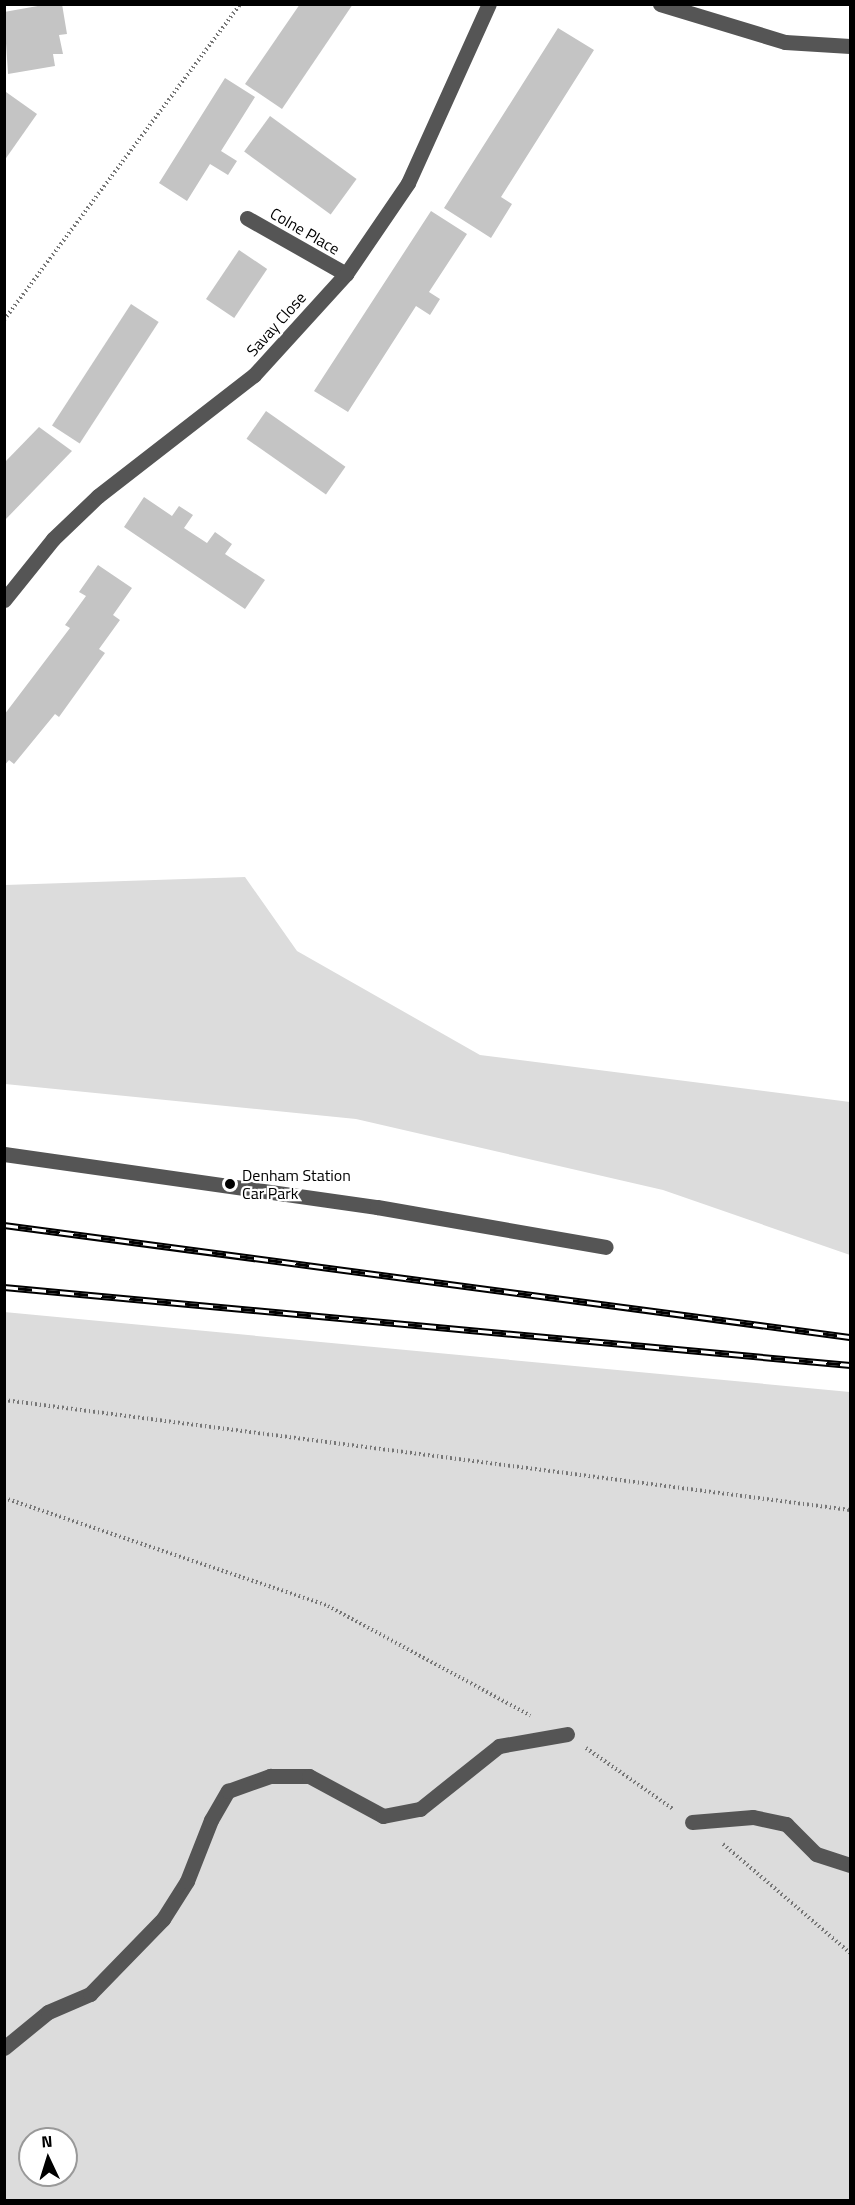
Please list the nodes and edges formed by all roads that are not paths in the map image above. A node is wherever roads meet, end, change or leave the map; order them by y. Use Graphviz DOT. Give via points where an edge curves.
graph roads {
  1 [pos="489,4"];
  2 [pos="660,4"];
  3 [pos="850,46"];
  4 [pos="247,218"];
  5 [pos="346,274"];
  6 [pos="4,600"];
  7 [pos="4,1154"];
  8 [pos="606,1247"];
  9 [pos="567,1734"];
  10 [pos="692,1822"];
  11 [pos="850,1865"];
  12 [pos="4,2048"];
  1 -- 5 [label="street, Savay Close" via="408,183"];
  2 -- 3 [label="street" via="785,42"];
  4 -- 5 [label="street, Colne Place"];
  5 -- 6 [label="street, Savay Close" via="254,375 98,496 53,539"];
  7 -- 8 [label="street" via="377,1207"];
  9 -- 12 [label="street" via="499,1746 420,1809 383,1816 309,1776 270,1776 228,1791 211,1820 187,1881 163,1919 90,1994 48,2012"];
  10 -- 11 [label="street" via="753,1817 786,1824 816,1854"];
}
